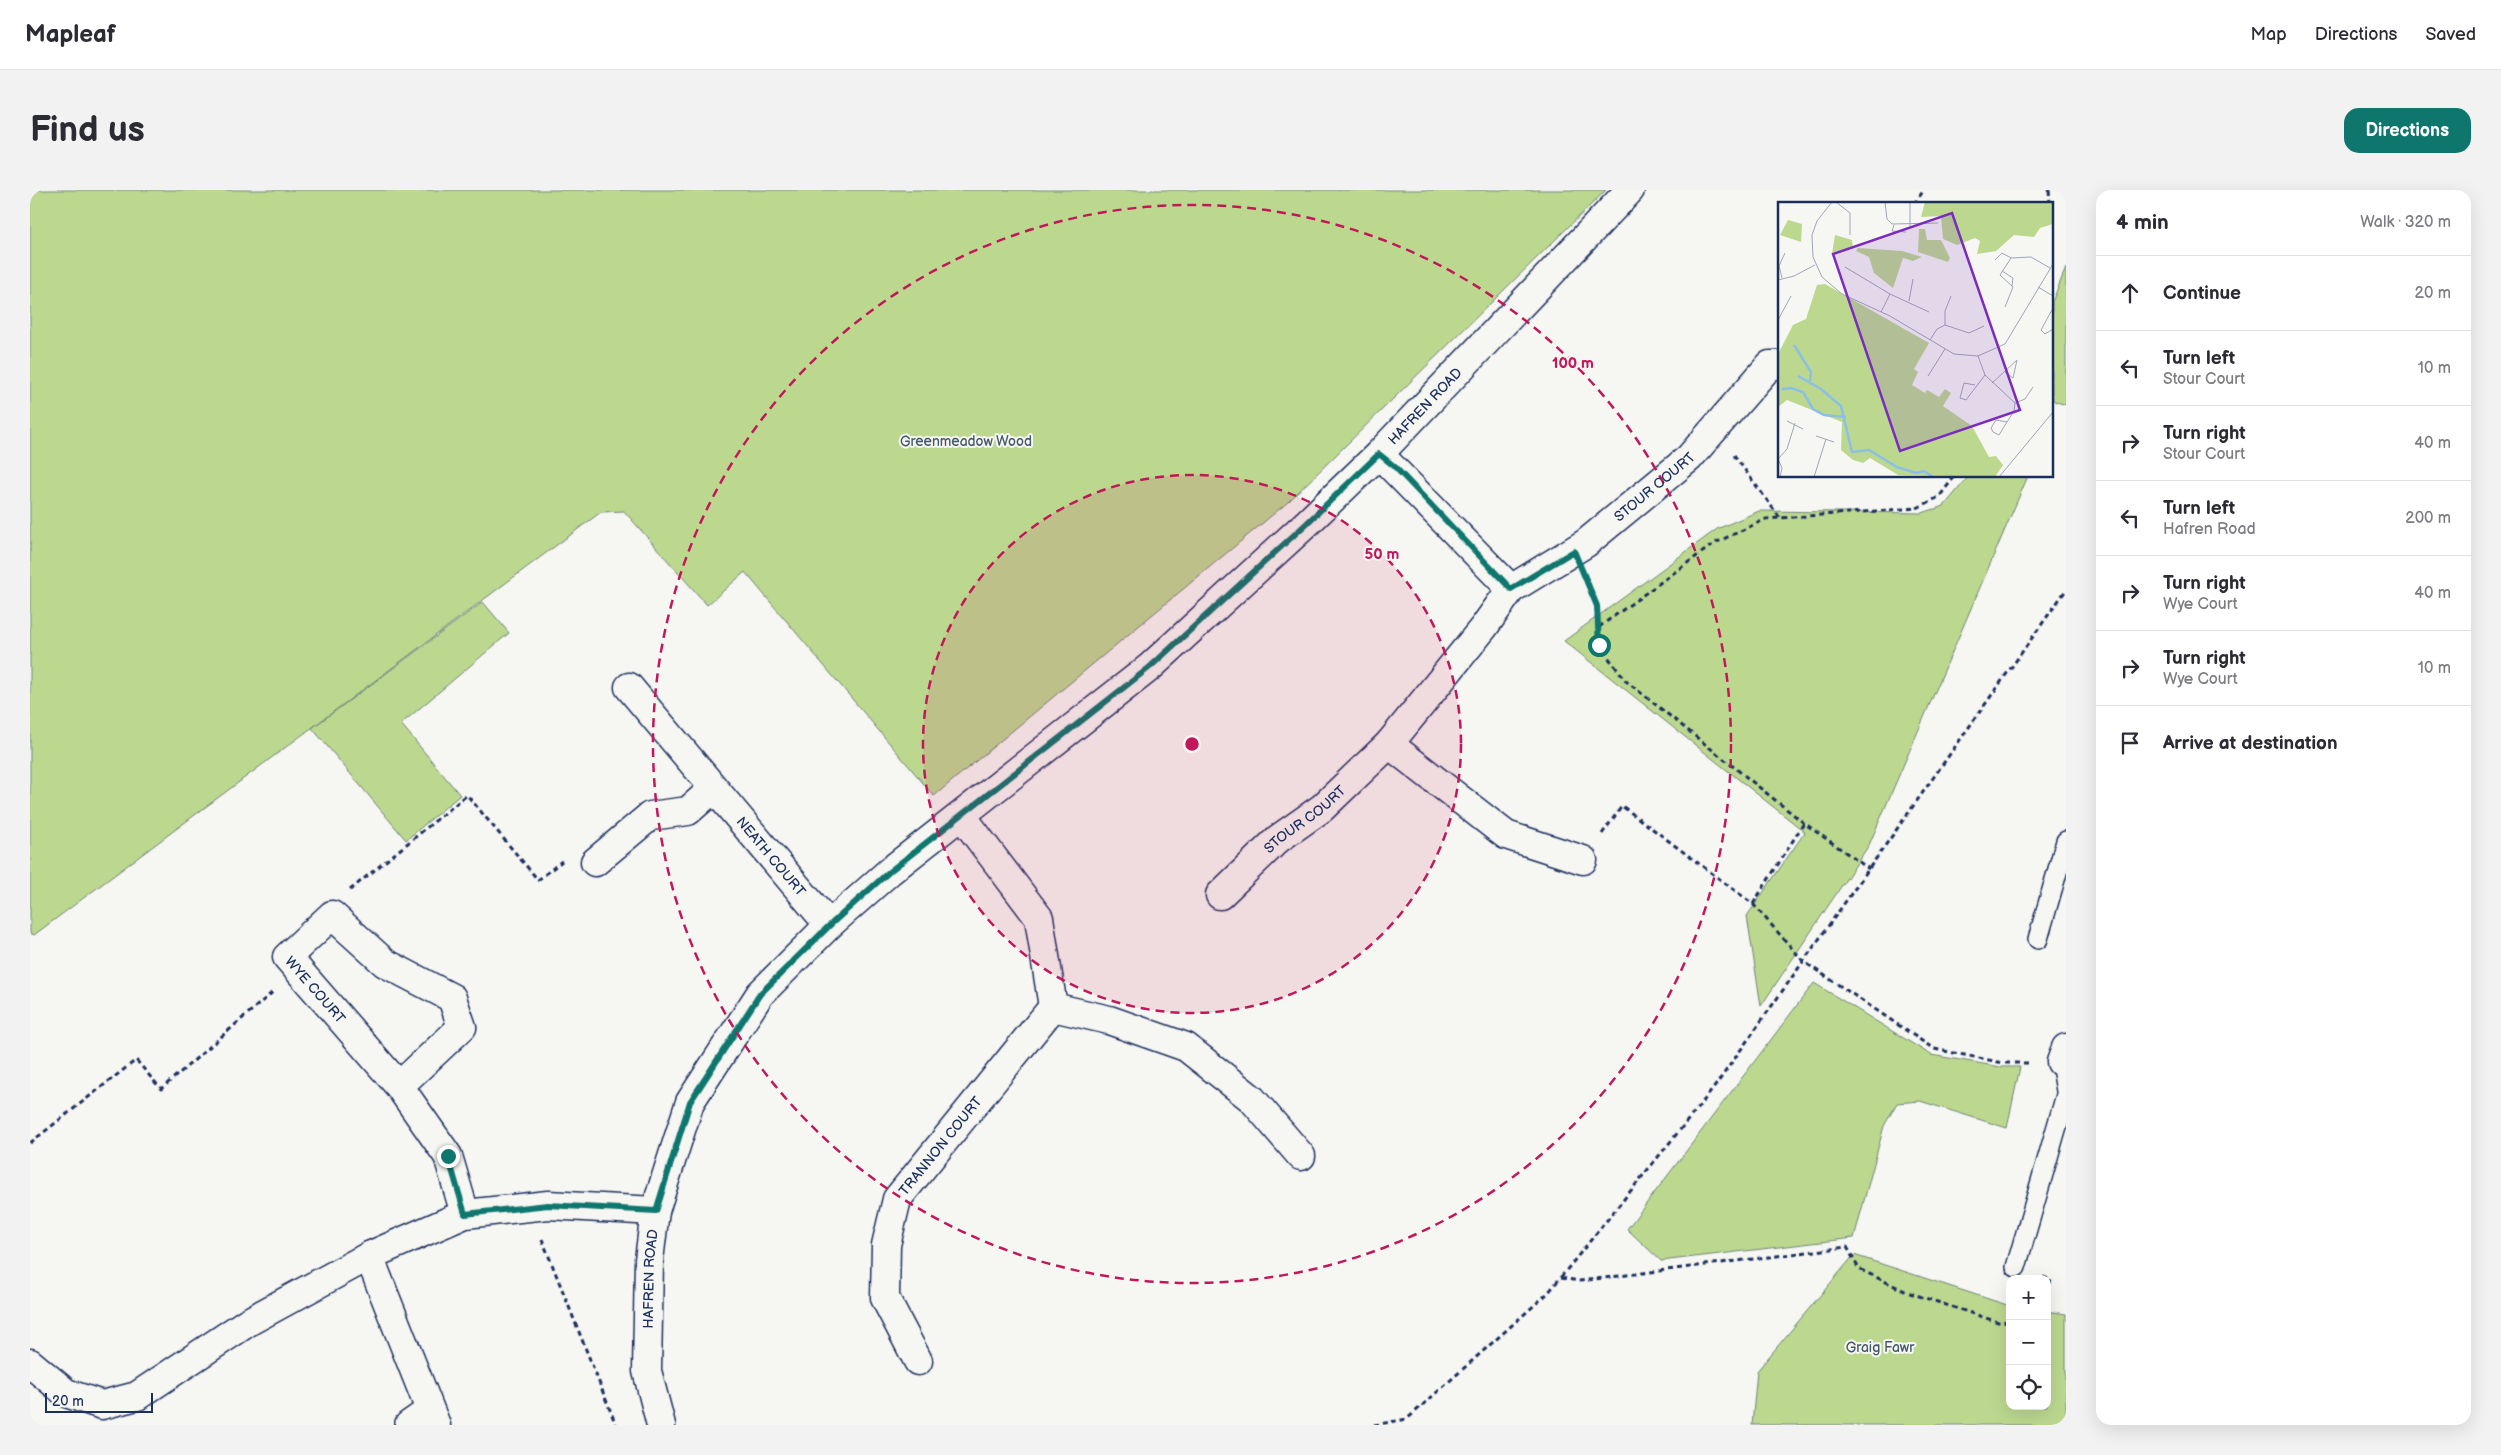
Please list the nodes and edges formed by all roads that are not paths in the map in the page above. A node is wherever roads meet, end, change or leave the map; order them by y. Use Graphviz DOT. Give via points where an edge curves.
graph roads {
  1 [pos="1630,190"];
  2 [pos="1778,365"];
  3 [pos="1379,454"];
  4 [pos="1511,589"];
  5 [pos="629,688"];
  6 [pos="1389,744"];
  7 [pos="713,789"];
  8 [pos="962,816"];
  9 [pos="2066,841"];
  10 [pos="1583,860"];
  11 [pos="595,862"];
  12 [pos="1220,895"];
  13 [pos="830,925"];
  14 [pos="2038,939"];
  15 [pos="1053,1007"];
  16 [pos="2064,1055"];
  17 [pos="400,1086"];
  18 [pos="2066,1090"];
  19 [pos="2066,1095"];
  20 [pos="1301,1156"];
  21 [pos="656,1211"];
  22 [pos="465,1214"];
  23 [pos="369,1256"];
  24 [pos="2016,1267"];
  25 [pos="918,1360"];
  26 [pos="30,1363"];
  27 [pos="101,1415"];
  28 [pos="425,1420"];
  29 [pos="661,1425"];
  1 -- 3 [label="street, HAFREN ROAD"];
  2 -- 4 [label="street, STOUR COURT" via="1770,365 1689,458 1574,551"];
  3 -- 4 [label="street"];
  3 -- 8 [label="street, HAFREN ROAD" via="1150,667"];
  4 -- 6 [label="street, STOUR COURT"];
  5 -- 7 [label="street, NEATH COURT"];
  6 -- 10 [label="street" via="1506,836"];
  6 -- 12 [label="street, STOUR COURT" via="1322,808 1278,839"];
  7 -- 11 [label="street" via="688,811 650,816"];
  7 -- 13 [label="street, NEATH COURT"];
  8 -- 13 [label="street, HAFREN ROAD" via="890,871"];
  8 -- 15 [label="street" via="1039,918"];
  9 -- 14 [label="lane"];
  13 -- 21 [label="street, HAFREN ROAD" via="760,994 690,1102"];
  15 -- 20 [label="street" via="1109,1020 1186,1047 1252,1099"];
  15 -- 25 [label="street, TRANNON COURT" via="898,1199 886,1244 886,1298"];
  16 -- 18 [label="lane"];
  17 -- 17 [label="street, WYE COURT" via="462,1027 452,998 385,962 332,915 287,957"];
  17 -- 22 [label="street, WYE COURT" via="448,1156"];
  19 -- 24 [label="lane"];
  21 -- 22 [label="street" via="541,1206"];
  21 -- 29 [label="street, HAFREN ROAD" via="648,1269 647,1372"];
  22 -- 23 [label="street"];
  23 -- 27 [label="street" via="248,1322 138,1396"];
  23 -- 28 [label="street"];
  26 -- 27 [label="street" via="66,1393"];
}
